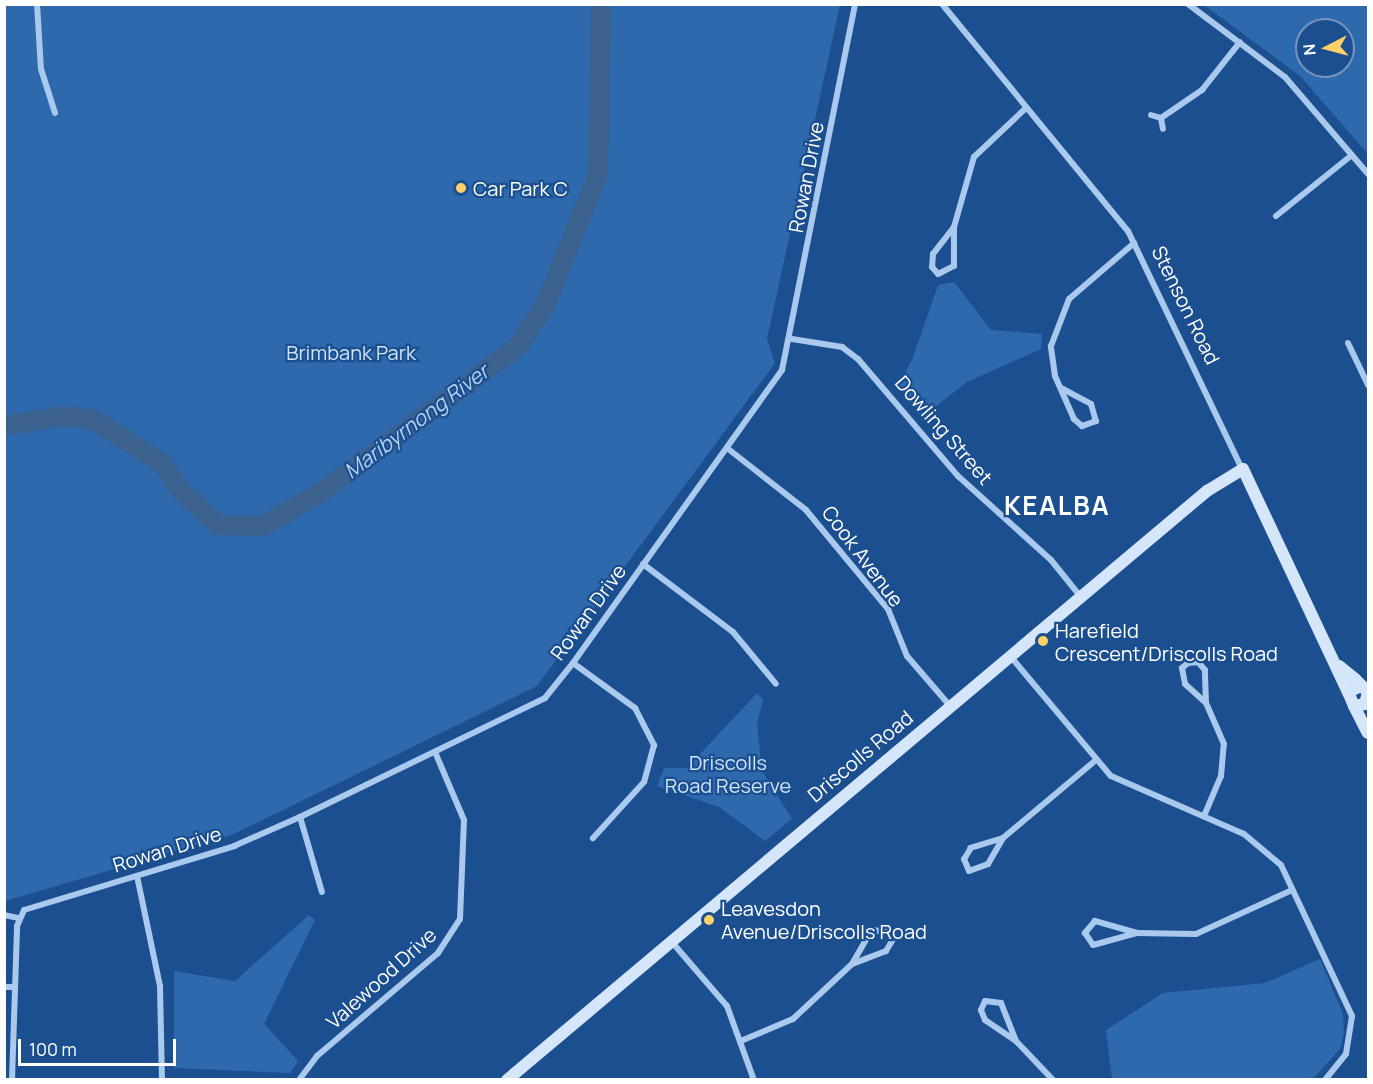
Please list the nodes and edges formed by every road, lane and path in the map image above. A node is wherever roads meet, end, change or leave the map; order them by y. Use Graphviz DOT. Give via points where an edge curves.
graph roads {
  1 [pos="37,4"];
  2 [pos="855,4"];
  3 [pos="942,4"];
  4 [pos="1188,4"];
  5 [pos="1240,42"];
  6 [pos="1026,108"];
  7 [pos="55,113"];
  8 [pos="1151,115"];
  9 [pos="1161,118"];
  10 [pos="1163,129"];
  11 [pos="1352,155"];
  12 [pos="1368,174"];
  13 [pos="1276,216"];
  14 [pos="954,227"];
  15 [pos="1134,243"];
  16 [pos="792,339"];
  17 [pos="1348,343"];
  18 [pos="1368,385"];
  19 [pos="1061,388"];
  20 [pos="727,448"];
  21 [pos="1243,469"];
  22 [pos="644,564"];
  23 [pos="1082,597"];
  24 [pos="1011,657"];
  25 [pos="1334,662"];
  26 [pos="573,663"];
  27 [pos="776,684"];
  28 [pos="1364,686"];
  29 [pos="1348,692"];
  30 [pos="1206,703"];
  31 [pos="1368,704"];
  32 [pos="950,706"];
  33 [pos="1354,706"];
  34 [pos="1368,733"];
  35 [pos="435,752"];
  36 [pos="1096,760"];
  37 [pos="1203,816"];
  38 [pos="300,817"];
  39 [pos="593,838"];
  40 [pos="1003,838"];
  41 [pos="137,876"];
  42 [pos="1293,890"];
  43 [pos="322,892"];
  44 [pos="4,915"];
  45 [pos="18,918"];
  46 [pos="1137,933"];
  47 [pos="670,940"];
  48 [pos="852,964"];
  49 [pos="4,987"];
  50 [pos="14,987"];
  51 [pos="743,1040"];
  52 [pos="1016,1041"];
  53 [pos="12,1080"];
  54 [pos="162,1080"];
  55 [pos="299,1080"];
  56 [pos="507,1080"];
  57 [pos="754,1080"];
  58 [pos="1053,1080"];
  59 [pos="1325,1080"];
  1 -- 7 [label="street" via="41,69"];
  2 -- 16 [label="street, Rowan Drive"];
  3 -- 6 [label="street, Stenson Road"];
  4 -- 5 [label="street"];
  5 -- 9 [label="street" via="1202,90"];
  5 -- 11 [label="street" via="1299,91"];
  6 -- 14 [label="street" via="974,157"];
  6 -- 15 [label="street, Stenson Road"];
  8 -- 9 [label="street"];
  9 -- 10 [label="street"];
  11 -- 12 [label="street"];
  11 -- 13 [label="street"];
  14 -- 14 [label="street" via="954,266 938,274 933,267 933,254"];
  15 -- 19 [label="street" via="1064,306 1051,346"];
  15 -- 21 [label="street, Stenson Road"];
  16 -- 20 [label="street, Rowan Drive" via="782,370"];
  16 -- 23 [label="street, Dowling Street" via="842,347 858,359 958,476 1051,560"];
  17 -- 18 [label="street"];
  19 -- 19 [label="street" via="1091,404 1096,421 1088,426 1077,423"];
  20 -- 22 [label="street, Rowan Drive"];
  20 -- 32 [label="street, Cook Avenue" via="806,510 888,609 907,656"];
  21 -- 23 [label="street, Driscolls Road" via="1218,482"];
  21 -- 25 [label="street, Stenson Road"];
  22 -- 26 [label="street, Rowan Drive"];
  22 -- 27 [label="street" via="733,632"];
  23 -- 24 [label="street, Driscolls Road"];
  24 -- 32 [label="street, Driscolls Road"];
  24 -- 36 [label="street"];
  25 -- 28 [label="street, Stenson Road"];
  25 -- 29 [label="street, Stenson Road"];
  26 -- 35 [label="street, Rowan Drive" via="545,698"];
  26 -- 39 [label="street" via="635,708 654,745 644,782"];
  28 -- 29 [label="street"];
  28 -- 31 [label="street"];
  29 -- 33 [label="street, Stenson Road"];
  30 -- 30 [label="street" via="1185,684 1182,668 1188,663 1198,662 1205,670"];
  30 -- 37 [label="street" via="1224,744 1224,760"];
  31 -- 33 [label="street"];
  32 -- 47 [label="street, Driscolls Road"];
  33 -- 34 [label="street"];
  35 -- 38 [label="street, Rowan Drive"];
  35 -- 55 [label="street, Valewood Drive" via="464,820 460,918 438,953 317,1056"];
  36 -- 37 [label="street" via="1132,788"];
  36 -- 40 [label="street"];
  37 -- 42 [label="street" via="1264,846 1281,865"];
  38 -- 41 [label="street, Rowan Drive" via="234,846"];
  38 -- 43 [label="street"];
  40 -- 40 [label="street" via="988,864 969,871 964,859 971,848"];
  41 -- 45 [label="street, Rowan Drive" via="30,908"];
  41 -- 54 [label="street" via="160,986"];
  42 -- 46 [label="street" via="1196,934"];
  42 -- 59 [label="street" via="1352,1016 1346,1054"];
  44 -- 45 [label="street"];
  45 -- 50 [label="street"];
  46 -- 46 [label="street" via="1093,945 1084,933 1095,921"];
  47 -- 51 [label="street" via="727,1006"];
  47 -- 56 [label="street, Driscolls Road"];
  48 -- 48 [label="street" via="872,930 889,932 892,941 886,951"];
  48 -- 51 [label="street" via="793,1019"];
  49 -- 50 [label="street"];
  50 -- 53 [label="street"];
  51 -- 57 [label="street"];
  52 -- 52 [label="street" via="985,1020 981,1010 985,1002 1001,1003"];
  52 -- 58 [label="street"];
}
